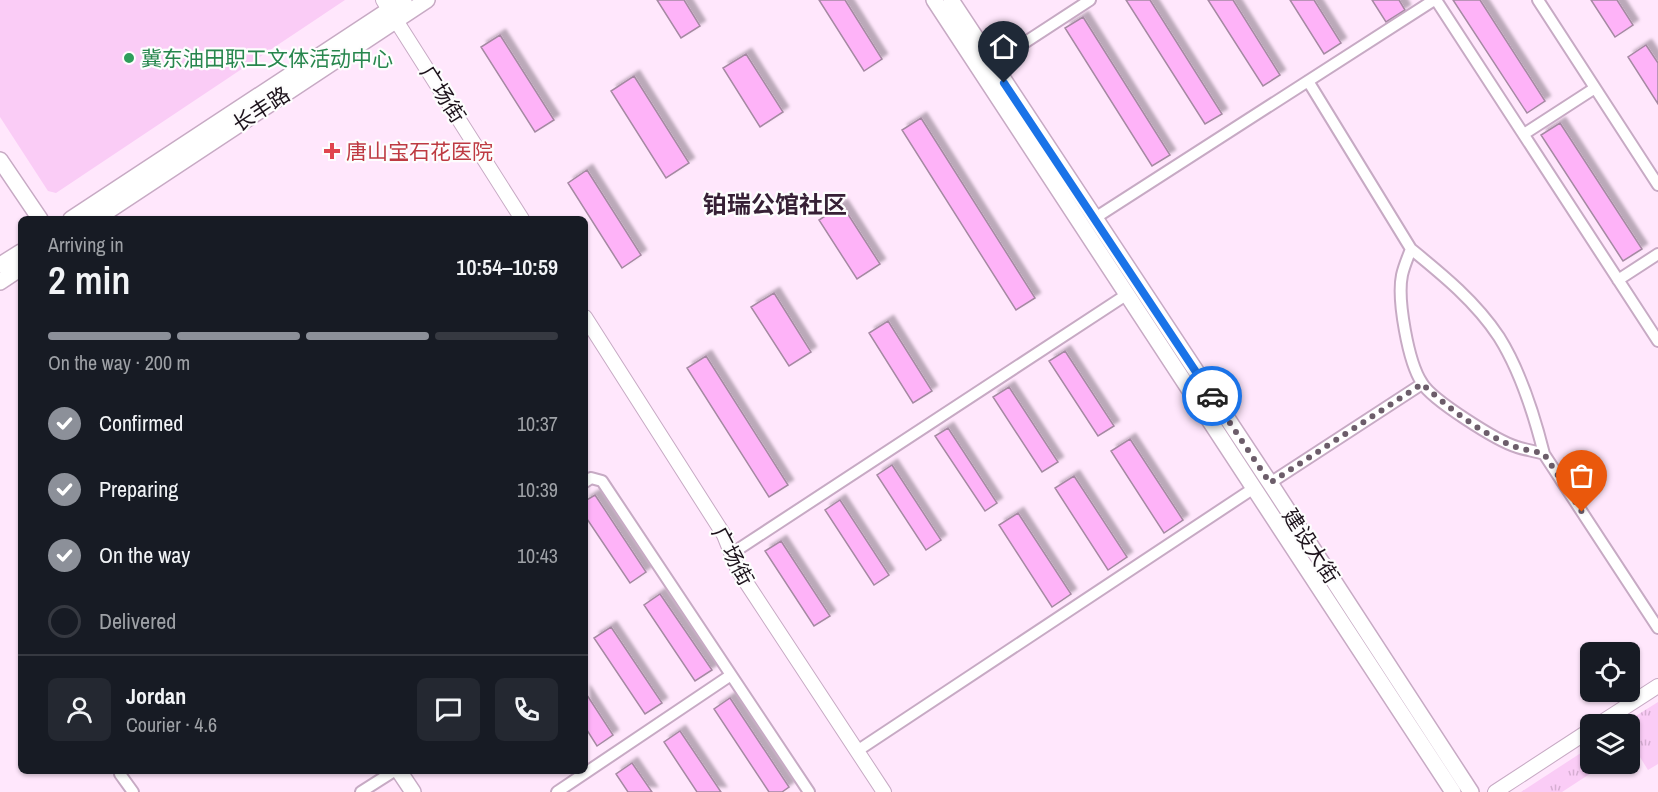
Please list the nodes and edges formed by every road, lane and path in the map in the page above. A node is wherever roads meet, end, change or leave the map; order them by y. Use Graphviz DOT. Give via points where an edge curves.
graph roads {
  1 [pos="404,0"];
  2 [pos="427,0"];
  3 [pos="934,0"];
  4 [pos="951,0"];
  5 [pos="1090,0"];
  6 [pos="1435,0"];
  7 [pos="1538,0"];
  8 [pos="389,10"];
  9 [pos="992,64"];
  10 [pos="1308,81"];
  11 [pos="1595,88"];
  12 [pos="1524,134"];
  13 [pos="0,160"];
  14 [pos="1658,185"];
  15 [pos="38,216"];
  16 [pos="75,216"];
  17 [pos="100,216"];
  18 [pos="520,216"];
  19 [pos="1095,218"];
  20 [pos="1411,249"];
  21 [pos="18,254"];
  22 [pos="1658,254"];
  23 [pos="0,266"];
  24 [pos="18,270"];
  25 [pos="1618,280"];
  26 [pos="0,282"];
  27 [pos="1126,295"];
  28 [pos="588,322"];
  29 [pos="1658,341"];
  30 [pos="1422,384"];
  31 [pos="1544,454"];
  32 [pos="588,480"];
  33 [pos="1270,483"];
  34 [pos="1254,488"];
  35 [pos="731,554"];
  36 [pos="1658,628"];
  37 [pos="731,675"];
  38 [pos="1658,686"];
  39 [pos="1615,714"];
  40 [pos="1580,737"];
  41 [pos="857,751"];
  42 [pos="588,770"];
  43 [pos="120,774"];
  44 [pos="388,774"];
  45 [pos="401,774"];
  46 [pos="582,774"];
  47 [pos="133,792"];
  48 [pos="361,792"];
  49 [pos="413,792"];
  50 [pos="557,792"];
  51 [pos="809,792"];
  52 [pos="884,792"];
  53 [pos="1453,792"];
  54 [pos="1472,792"];
  55 [pos="1495,792"];
  1 -- 8 [label="main road"];
  2 -- 8 [label="main road, 长丰路"];
  3 -- 27 [label="main road, 建设大街"];
  4 -- 9 [label="main road, 建设大街"];
  5 -- 9 [label="street"];
  6 -- 10 [label="street"];
  6 -- 12 [label="street"];
  7 -- 11 [label="street"];
  8 -- 16 [label="main road"];
  8 -- 17 [label="main road, 长丰路"];
  8 -- 18 [label="street, 广场街"];
  9 -- 19 [label="main road, 建设大街"];
  10 -- 19 [label="street"];
  10 -- 20 [label="street"];
  11 -- 12 [label="street"];
  11 -- 14 [label="street"];
  12 -- 25 [label="street"];
  13 -- 15 [label="main road"];
  19 -- 33 [label="main road, 建设大街"];
  20 -- 30 [label="street" via="1401,276 1402,316"];
  20 -- 31 [label="street" via="1447,278 1499,337 1524,391"];
  21 -- 23 [label="main road"];
  22 -- 25 [label="street"];
  24 -- 26 [label="main road"];
  25 -- 29 [label="street"];
  27 -- 34 [label="main road, 建设大街"];
  27 -- 35 [label="street"];
  28 -- 35 [label="street, 广场街" via="724,535"];
  30 -- 31 [label="street" via="1449,408 1485,431 1515,447"];
  30 -- 33 [label="street"];
  31 -- 36 [label="street"];
  32 -- 37 [label="street" via="602,481"];
  33 -- 54 [label="main road, 建设大街"];
  34 -- 41 [label="street"];
  34 -- 53 [label="main road, 建设大街"];
  35 -- 41 [label="street, 广场街"];
  37 -- 42 [label="street"];
  37 -- 51 [label="street"];
  38 -- 39 [label="street"];
  40 -- 55 [label="street"];
  41 -- 52 [label="street, 广场街"];
  43 -- 47 [label="street"];
  44 -- 48 [label="street"];
  45 -- 49 [label="main road"];
  46 -- 50 [label="street"];
}
